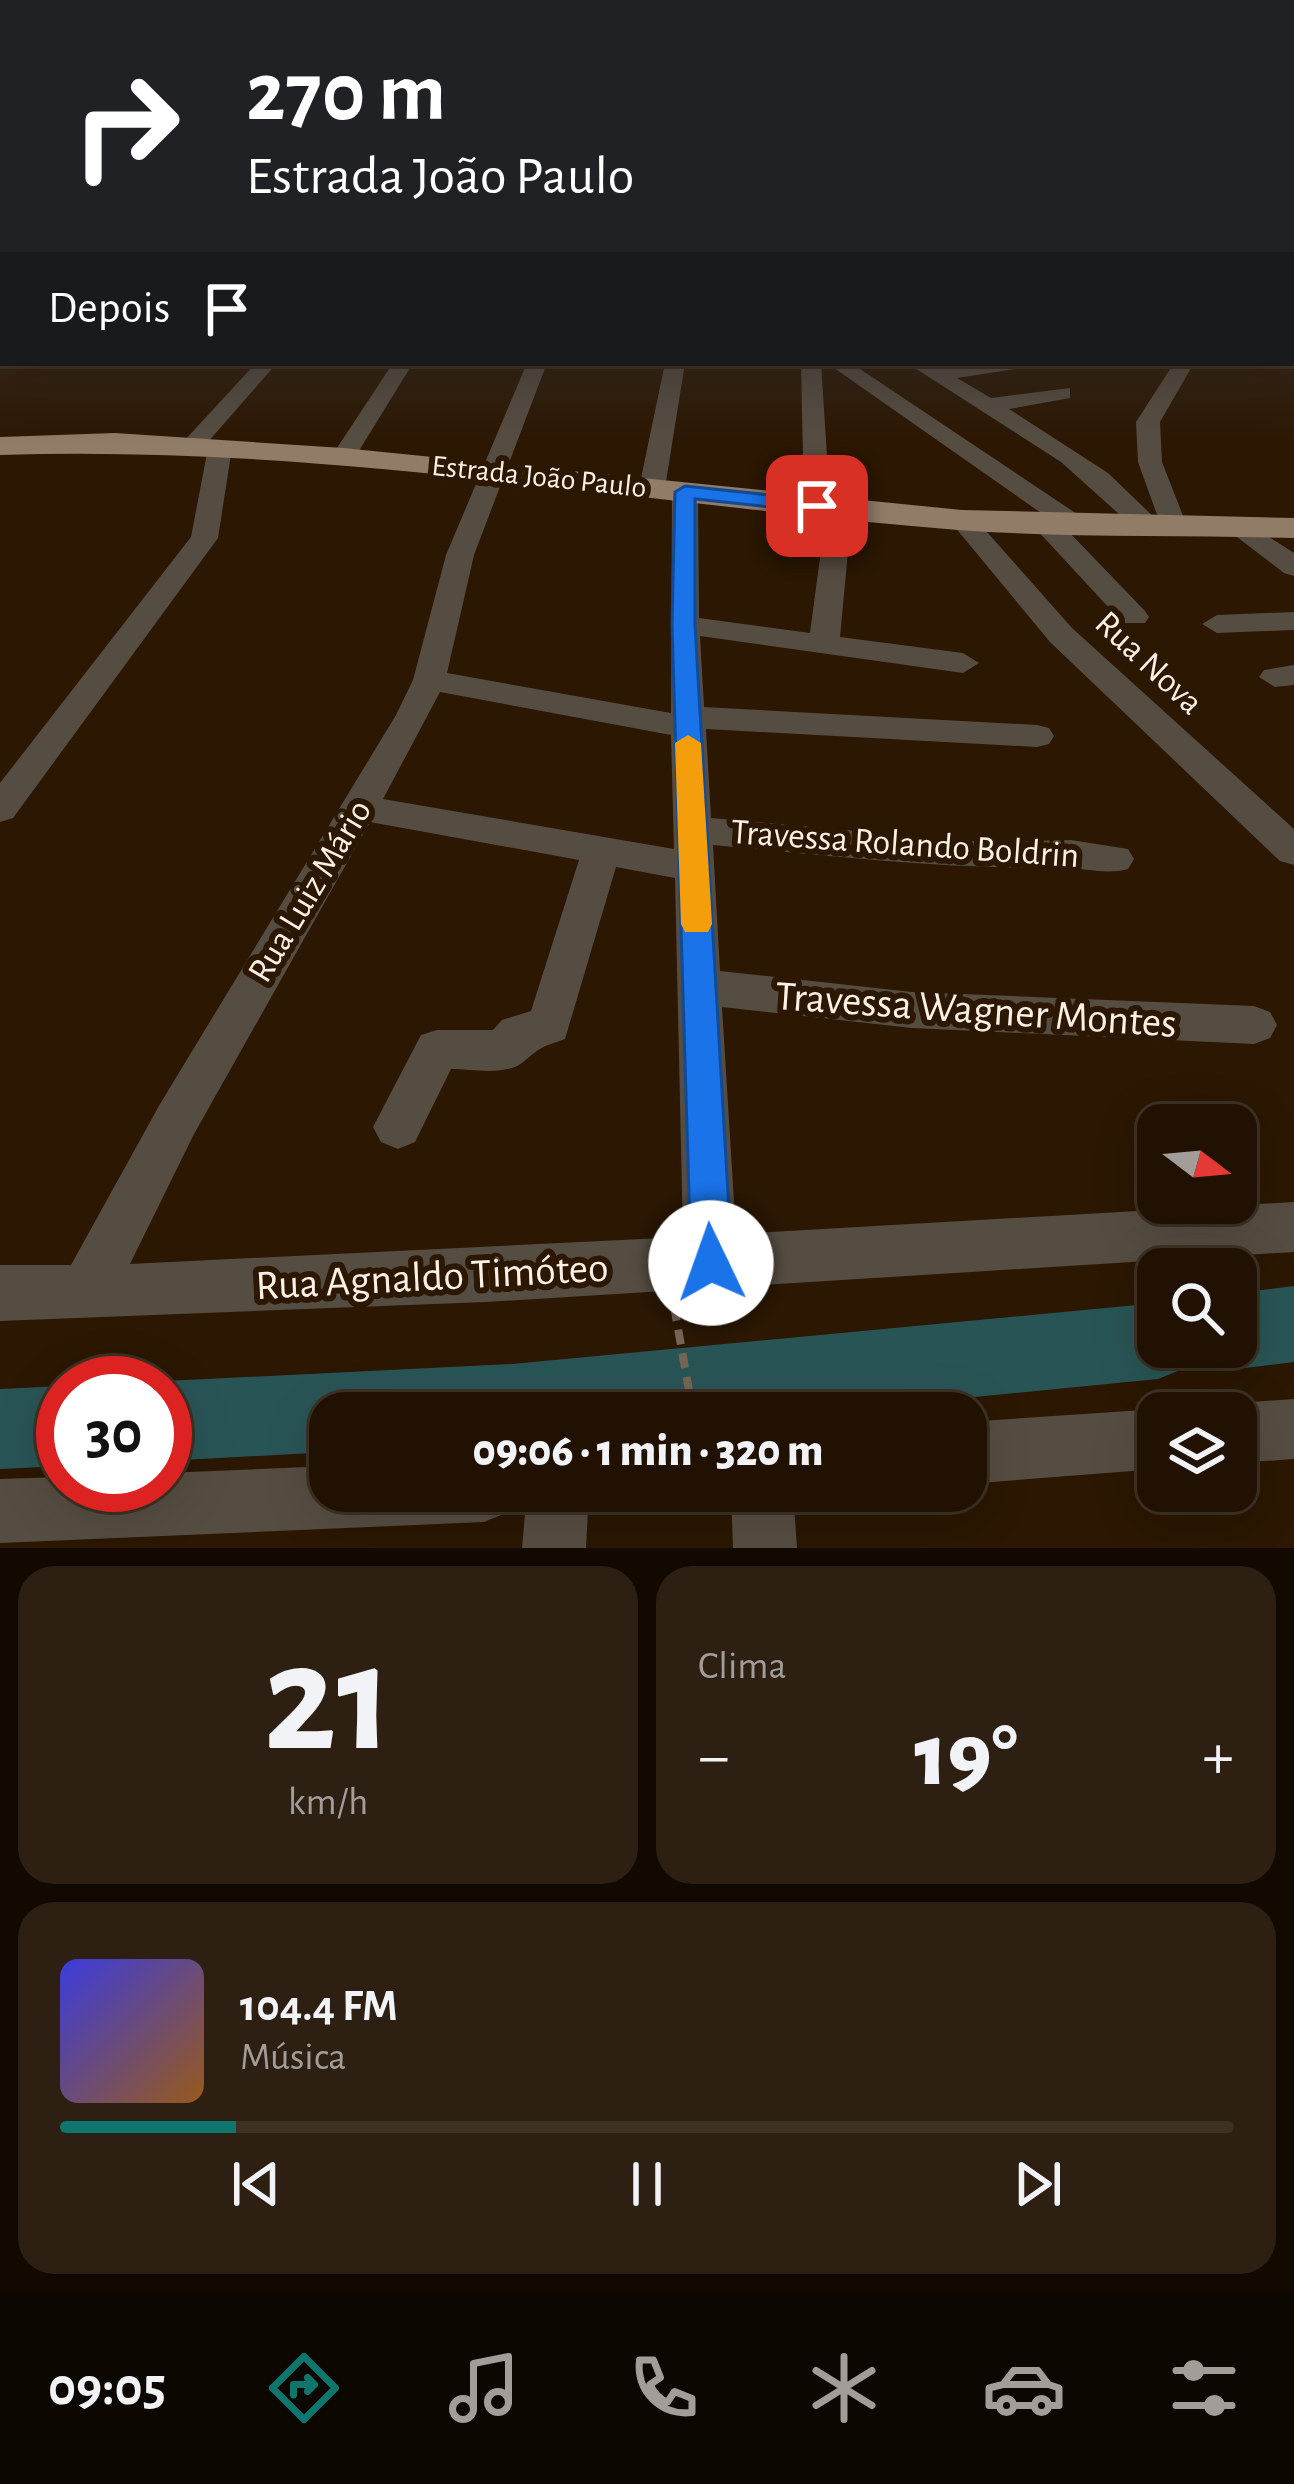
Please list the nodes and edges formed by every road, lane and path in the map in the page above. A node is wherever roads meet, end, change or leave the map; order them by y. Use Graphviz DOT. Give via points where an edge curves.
graph roads {
  1 [pos="265,366"];
  2 [pos="401,366"];
  3 [pos="536,366"];
  4 [pos="675,366"];
  5 [pos="842,366"];
  6 [pos="970,366"];
  7 [pos="1181,366"];
  8 [pos="812,368"];
  9 [pos="926,369"];
  10 [pos="1062,393"];
  11 [pos="985,406"];
  12 [pos="0,446"];
  13 [pos="206,447"];
  14 [pos="343,457"];
  15 [pos="494,472"];
  16 [pos="669,490"];
  17 [pos="828,507"];
  18 [pos="962,520"];
  19 [pos="1059,524"];
  20 [pos="1161,526"];
  21 [pos="1243,528"];
  22 [pos="1294,528"];
  23 [pos="1294,567"];
  24 [pos="1134,617"];
  25 [pos="1294,621"];
  26 [pos="1217,624"];
  27 [pos="684,625"];
  28 [pos="824,644"];
  29 [pos="963,663"];
  30 [pos="429,680"];
  31 [pos="687,722"];
  32 [pos="1037,736"];
  33 [pos="360,808"];
  34 [pos="0,809"];
  35 [pos="694,848"];
  36 [pos="1294,851"];
  37 [pos="600,854"];
  38 [pos="1114,859"];
  39 [pos="699,985"];
  40 [pos="1254,1025"];
  41 [pos="398,1127"];
  42 [pos="1294,1227"];
  43 [pos="692,1279"];
  44 [pos="0,1293"];
  45 [pos="86,1294"];
  46 [pos="693,1392"];
  47 [pos="1294,1429"];
  48 [pos="1257,1432"];
  49 [pos="1137,1440"];
  50 [pos="987,1451"];
  51 [pos="309,1498"];
  52 [pos="0,1511"];
  53 [pos="557,1512"];
  54 [pos="763,1512"];
  55 [pos="554,1548"];
  56 [pos="765,1548"];
  1 -- 13 [label="street"];
  2 -- 14 [label="street"];
  3 -- 15 [label="street, Rua Luiz Mário"];
  4 -- 16 [label="street"];
  5 -- 8 [label="street"];
  5 -- 19 [label="street"];
  6 -- 9 [label="street"];
  7 -- 20 [label="street" via="1148,422"];
  8 -- 17 [label="street"];
  9 -- 11 [label="street"];
  10 -- 11 [label="street"];
  11 -- 20 [label="street"];
  12 -- 13 [label="main road, Estrada João Paulo"];
  13 -- 14 [label="main road, Estrada João Paulo"];
  13 -- 34 [label="street" via="204,538"];
  14 -- 15 [label="main road, Estrada João Paulo"];
  15 -- 16 [label="main road, Estrada João Paulo"];
  15 -- 30 [label="street, Rua Luiz Mário" via="460,555"];
  16 -- 17 [label="main road, Estrada João Paulo"];
  16 -- 27 [label="street"];
  17 -- 18 [label="main road, Estrada João Paulo"];
  17 -- 28 [label="street"];
  18 -- 19 [label="main road, Estrada João Paulo"];
  18 -- 36 [label="street, Rua Nova" via="1061,634"];
  19 -- 20 [label="main road, Estrada João Paulo"];
  19 -- 24 [label="street"];
  20 -- 21 [label="main road, Estrada João Paulo"];
  21 -- 22 [label="main road, Estrada João Paulo"];
  21 -- 23 [label="street"];
  25 -- 26 [label="street"];
  27 -- 28 [label="street"];
  27 -- 31 [label="street"];
  28 -- 29 [label="street"];
  30 -- 31 [label="street"];
  30 -- 33 [label="street, Rua Luiz Mário"];
  31 -- 32 [label="street"];
  31 -- 35 [label="street"];
  33 -- 37 [label="street, Travessa Rolando Boldrin"];
  33 -- 45 [label="street, Rua Luiz Mário" via="177,1119"];
  35 -- 37 [label="street, Travessa Rolando Boldrin"];
  35 -- 38 [label="street, Travessa Rolando Boldrin"];
  35 -- 39 [label="street"];
  37 -- 41 [label="street" via="548,1026 518,1033 505,1050 437,1049"];
  39 -- 40 [label="street, Travessa Wagner Montes" via="891,1009"];
  39 -- 43 [label="street"];
  42 -- 43 [label="street, Rua Agnaldo Timóteo"];
  43 -- 45 [label="street, Rua Agnaldo Timóteo"];
  43 -- 46 [label="path"];
  44 -- 45 [label="street, Rua Agnaldo Timóteo"];
  47 -- 48 [label="street"];
  49 -- 50 [label="street"];
  51 -- 52 [label="street"];
  53 -- 55 [label="street"];
  54 -- 56 [label="street"];
}
